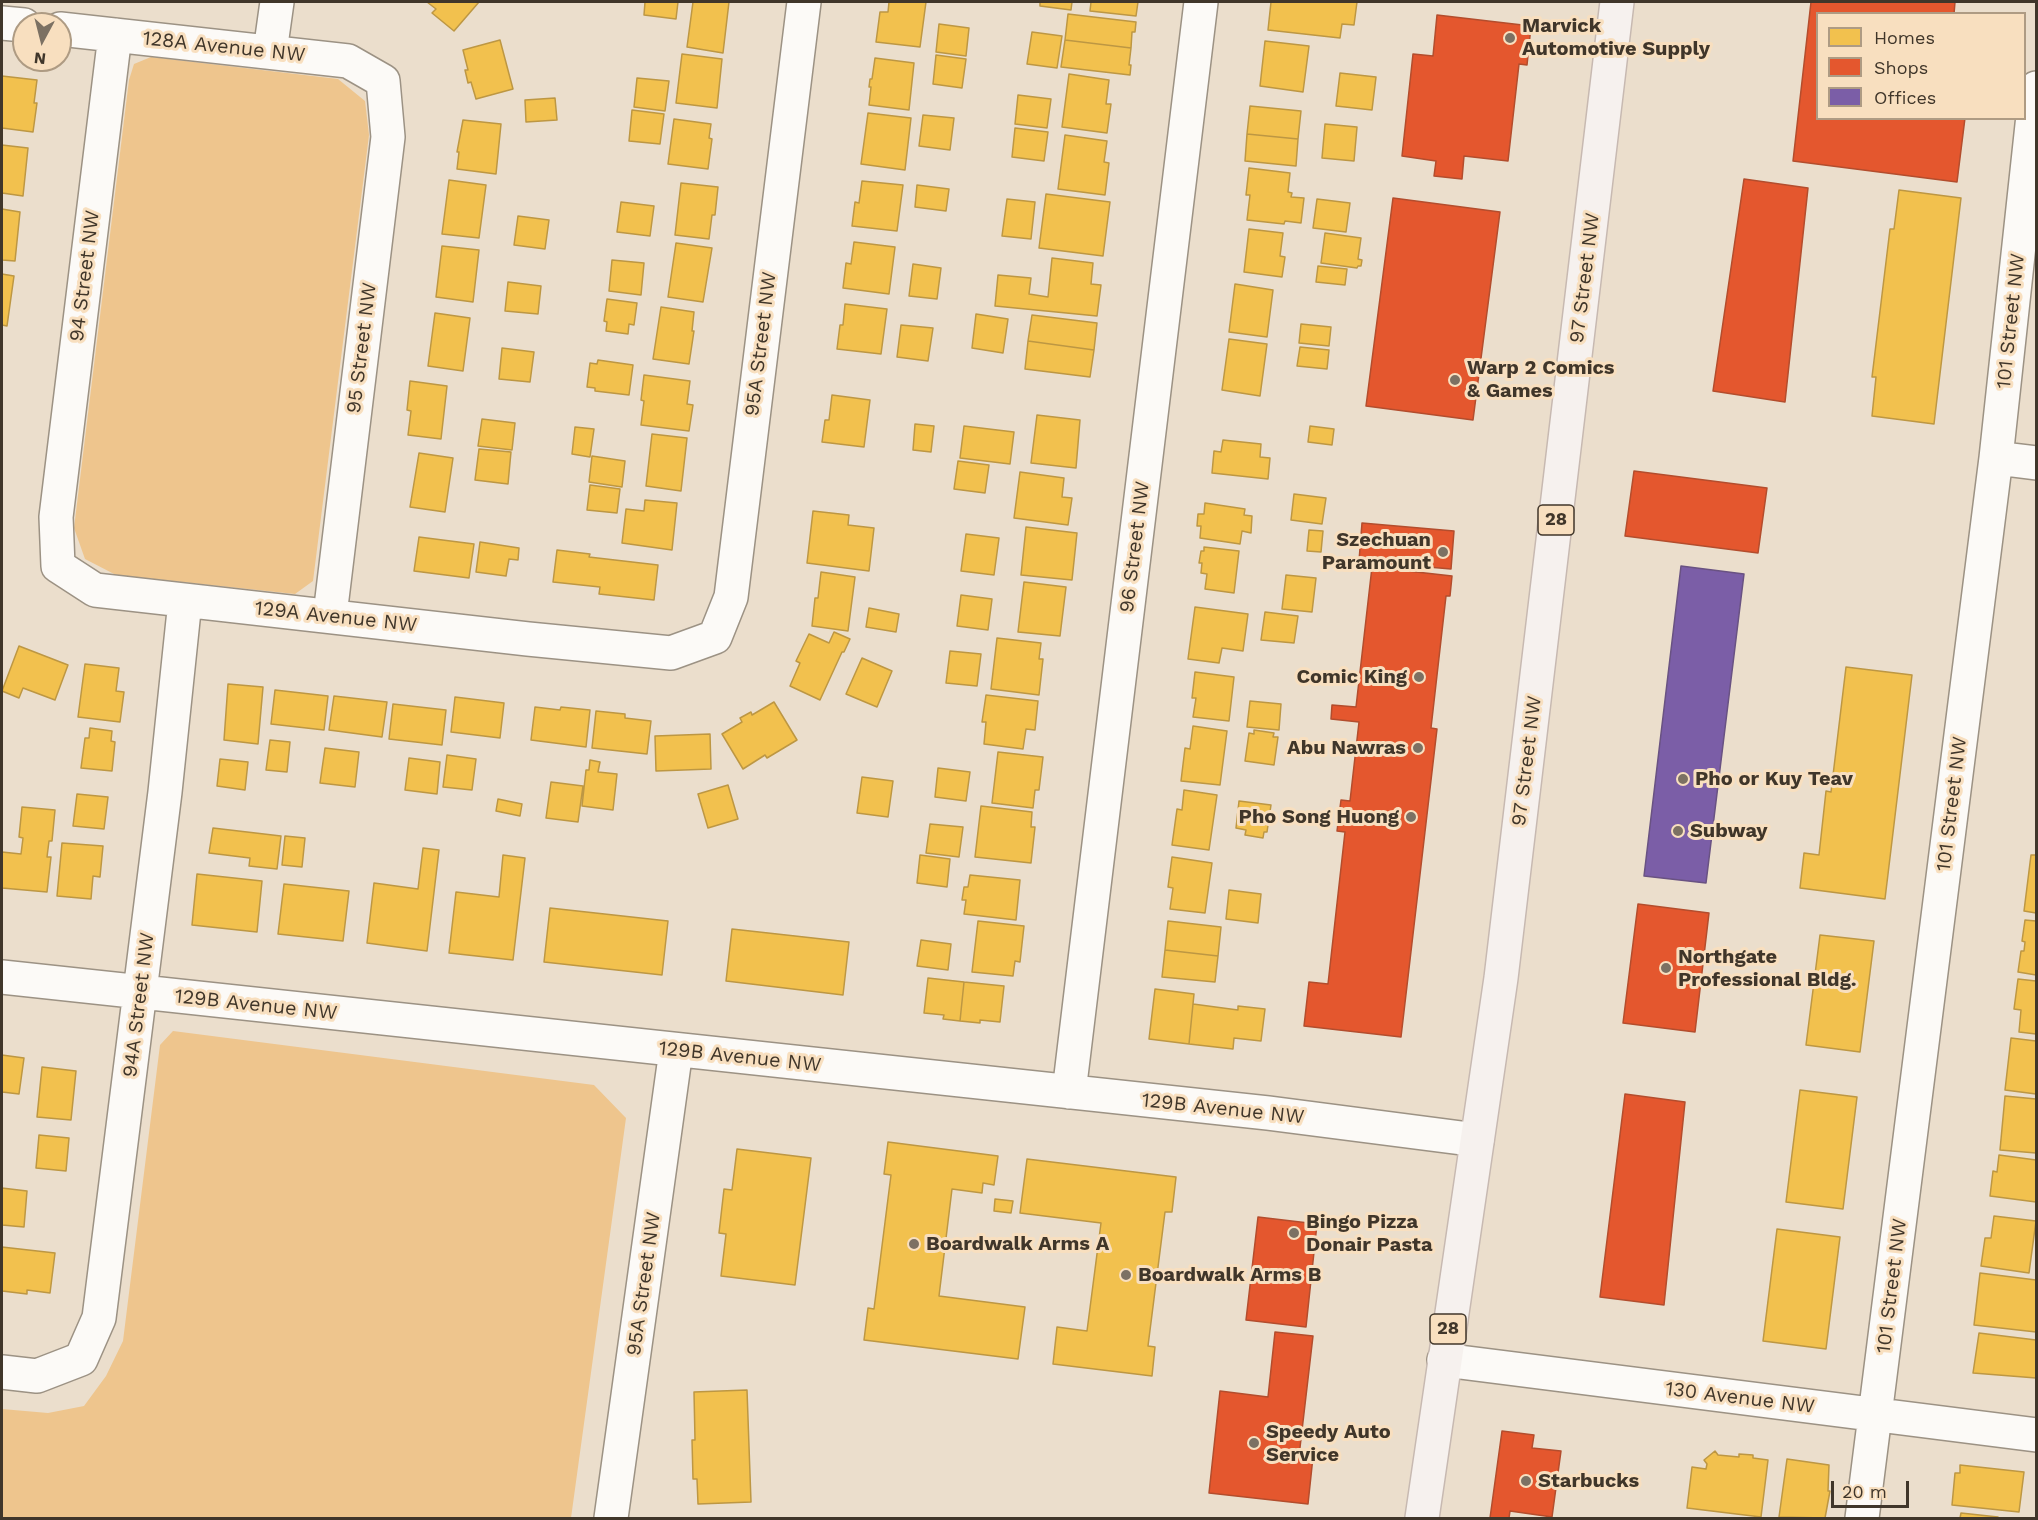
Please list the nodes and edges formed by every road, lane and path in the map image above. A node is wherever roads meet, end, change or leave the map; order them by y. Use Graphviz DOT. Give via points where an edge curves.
graph roads {
  1 [pos="277,2"];
  2 [pos="804,2"];
  3 [pos="1201,2"];
  4 [pos="1617,2"];
  5 [pos="72,30"];
  6 [pos="114,35"];
  7 [pos="270,52"];
  8 [pos="383,81"];
  9 [pos="2037,88"];
  10 [pos="1996,458"];
  11 [pos="2037,463"];
  12 [pos="56,517"];
  13 [pos="185,600"];
  14 [pos="330,615"];
  15 [pos="671,653"];
  16 [pos="2,977"];
  17 [pos="141,993"];
  18 [pos="676,1050"];
  19 [pos="1069,1092"];
  20 [pos="1477,1140"];
  21 [pos="1444,1360"];
  22 [pos="2,1372"];
  23 [pos="1875,1416"];
  24 [pos="2037,1435"];
  25 [pos="611,1518"];
  26 [pos="1422,1518"];
  27 [pos="1862,1518"];
  1 -- 7 [label="street"];
  2 -- 15 [label="street, 95A Street NW" via="732,597 715,637"];
  3 -- 19 [label="street, 96 Street NW"];
  4 -- 20 [label="main road, 97 Street NW / 28" via="1501,978"];
  5 -- 6 [label="street, 128A Avenue NW"];
  6 -- 7 [label="street, 128A Avenue NW"];
  6 -- 12 [label="street, 94 Street NW"];
  7 -- 8 [label="street, 128A Avenue NW" via="348,61"];
  8 -- 14 [label="street, 95 Street NW" via="388,137"];
  9 -- 10 [label="street, 101 Street NW"];
  10 -- 11 [label="street"];
  10 -- 23 [label="street, 101 Street NW"];
  12 -- 13 [label="street, 129A Avenue NW" via="58,566 95,590"];
  13 -- 14 [label="street, 129A Avenue NW"];
  13 -- 17 [label="street, 94A Street NW"];
  14 -- 15 [label="street, 129A Avenue NW"];
  16 -- 17 [label="street, 129B Avenue NW"];
  17 -- 18 [label="street, 129B Avenue NW"];
  17 -- 22 [label="street, 94A Street NW" via="99,1318 81,1359 37,1376"];
  18 -- 19 [label="street, 129B Avenue NW"];
  18 -- 25 [label="street, 95A Street NW"];
  19 -- 20 [label="street, 129B Avenue NW"];
  20 -- 21 [label="main road, 97 Street NW / 28"];
  21 -- 23 [label="street, 130 Avenue NW"];
  21 -- 26 [label="main road, 97 Street NW / 28"];
  23 -- 24 [label="street, 130 Avenue NW"];
  23 -- 27 [label="street, 101 Street NW"];
}
